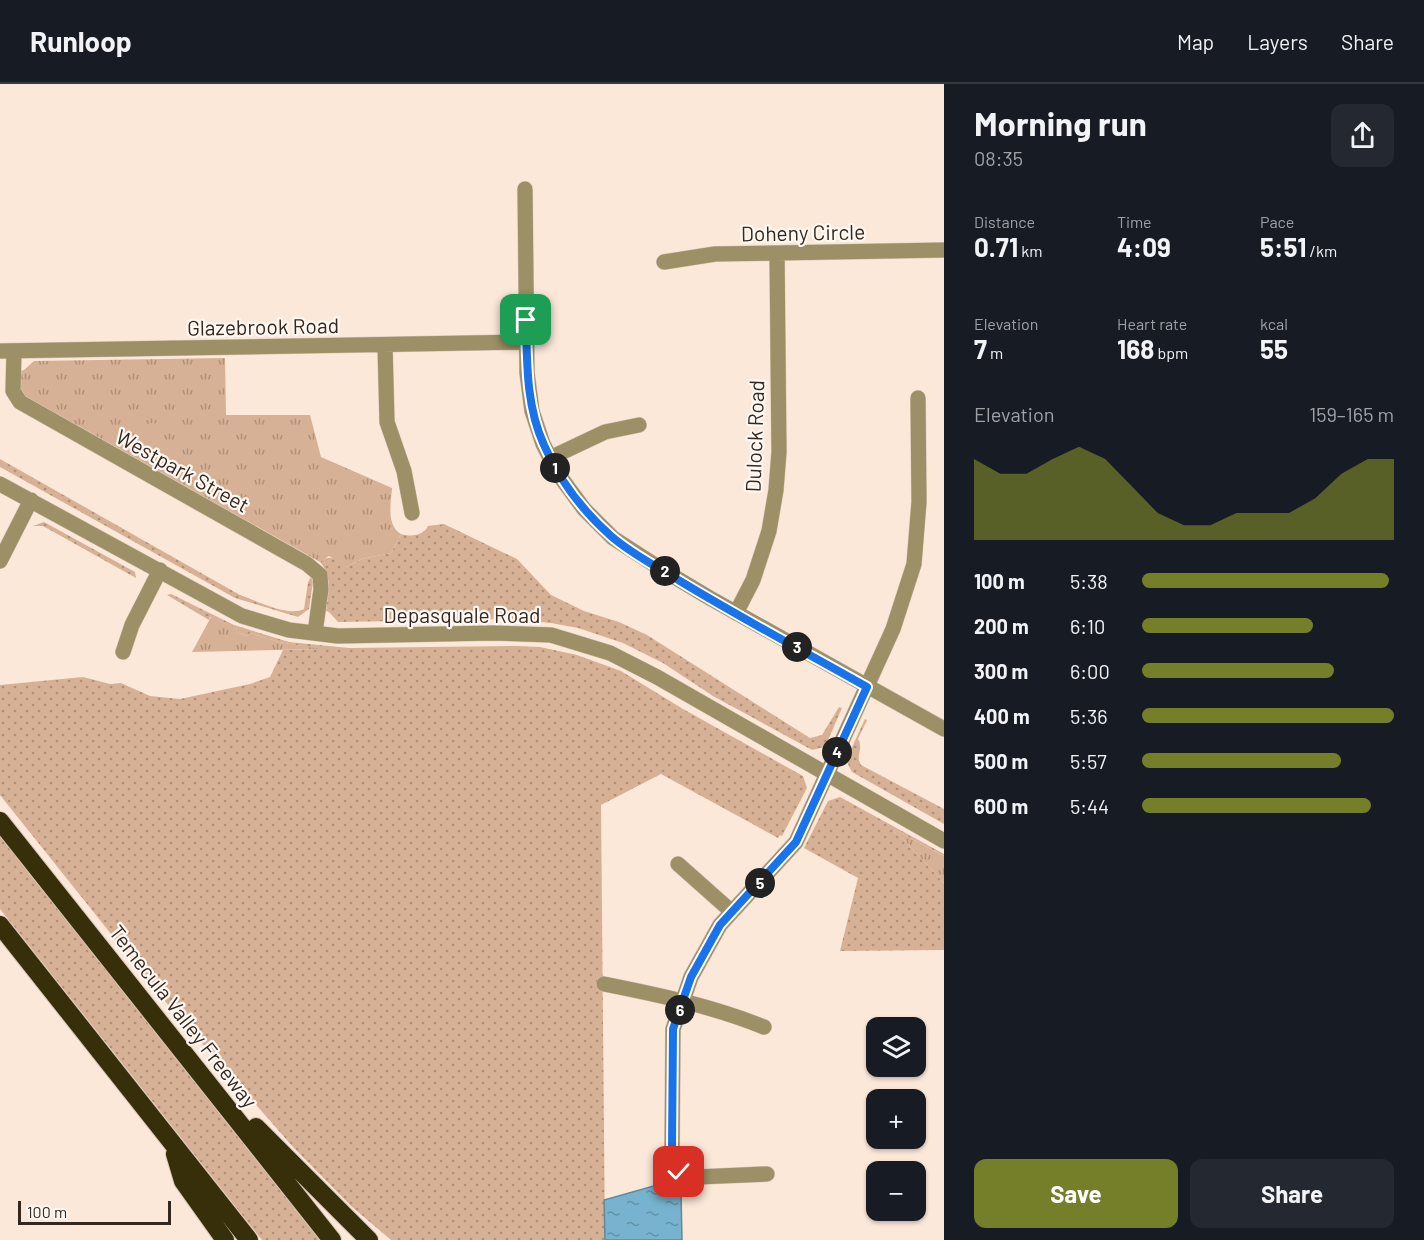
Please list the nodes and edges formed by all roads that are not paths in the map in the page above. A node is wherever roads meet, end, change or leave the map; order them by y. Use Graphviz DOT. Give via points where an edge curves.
graph roads {
  1 [pos="525,189"];
  2 [pos="944,250"];
  3 [pos="777,253"];
  4 [pos="664,262"];
  5 [pos="526,342"];
  6 [pos="385,345"];
  7 [pos="7,351"];
  8 [pos="918,398"];
  9 [pos="639,425"];
  10 [pos="550,458"];
  11 [pos="0,484"];
  12 [pos="31,500"];
  13 [pos="412,513"];
  14 [pos="0,561"];
  15 [pos="160,570"];
  16 [pos="736,614"];
  17 [pos="315,633"];
  18 [pos="123,652"];
  19 [pos="867,687"];
  20 [pos="944,729"];
  21 [pos="828,774"];
  22 [pos="0,821"];
  23 [pos="944,841"];
  24 [pos="678,864"];
  25 [pos="732,912"];
  26 [pos="0,925"];
  27 [pos="604,984"];
  28 [pos="683,1000"];
  29 [pos="765,1027"];
  30 [pos="191,1060"];
  31 [pos="172,1144"];
  32 [pos="767,1174"];
  33 [pos="225,1240"];
  34 [pos="249,1240"];
  35 [pos="332,1240"];
  36 [pos="369,1240"];
  1 -- 5 [label="street"];
  2 -- 3 [label="street, Doheny Circle"];
  3 -- 4 [label="street, Doheny Circle" via="715,254"];
  3 -- 16 [label="street, Dulock Road" via="776,489 769,531 753,580"];
  5 -- 6 [label="street, Glazebrook Road"];
  5 -- 10 [label="street" via="532,411"];
  6 -- 7 [label="street, Glazebrook Road"];
  6 -- 13 [label="street" via="387,422 404,471"];
  7 -- 17 [label="street, Westpark Street" via="13,391 20,402 307,564 320,575"];
  8 -- 19 [label="street" via="919,502 914,564 893,629"];
  9 -- 10 [label="street" via="605,432"];
  10 -- 16 [label="street" via="584,509 613,538"];
  11 -- 12 [label="street, Depasquale Road"];
  12 -- 14 [label="street"];
  12 -- 15 [label="street, Depasquale Road"];
  15 -- 17 [label="street, Depasquale Road" via="242,616"];
  15 -- 18 [label="street"];
  16 -- 19 [label="street"];
  17 -- 21 [label="street, Depasquale Road" via="551,635 610,653 657,676"];
  19 -- 20 [label="street"];
  19 -- 21 [label="street"];
  21 -- 23 [label="street, Depasquale Road"];
  21 -- 25 [label="street" via="796,842"];
  22 -- 30 [label="highway, Temecula Valley Freeway"];
  24 -- 25 [label="street"];
  25 -- 28 [label="street" via="720,925 691,977"];
  26 -- 31 [label="highway"];
  27 -- 28 [label="street"];
  28 -- 29 [label="street"];
  28 -- 32 [label="street" via="673,1029 672,1151 679,1172 697,1177"];
  30 -- 35 [label="highway, Temecula Valley Freeway"];
  30 -- 36 [label="highway"];
  31 -- 33 [label="highway" via="183,1181"];
  31 -- 34 [label="highway"];
}
